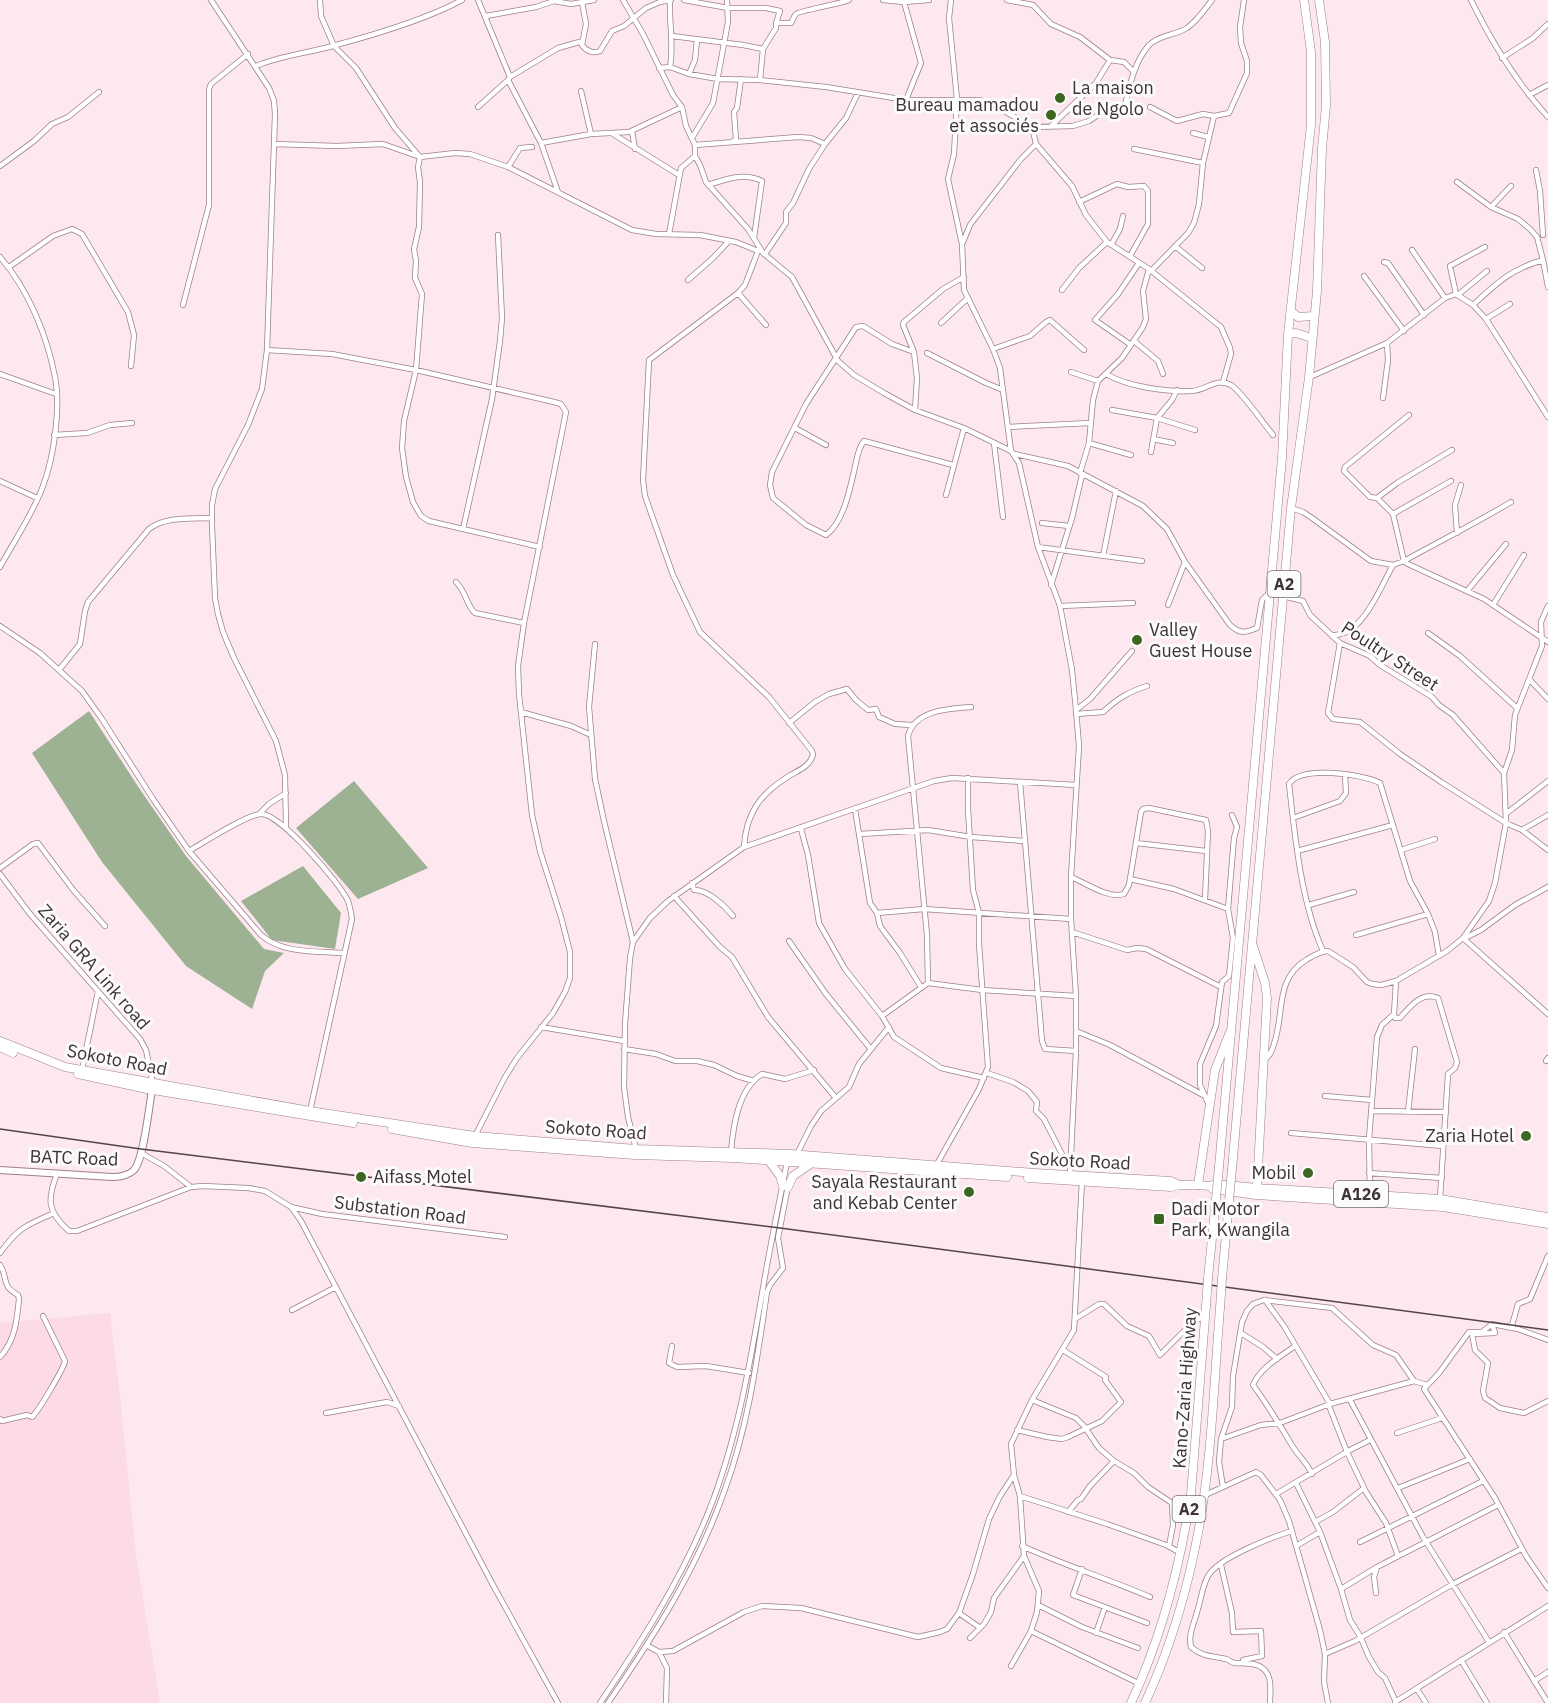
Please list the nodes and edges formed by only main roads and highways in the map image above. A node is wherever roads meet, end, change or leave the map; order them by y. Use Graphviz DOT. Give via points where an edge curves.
graph roads {
  1 [pos="1304,0"];
  2 [pos="1319,0"];
  3 [pos="1291,310"];
  4 [pos="1314,316"];
  5 [pos="1288,334"];
  6 [pos="1312,338"];
  7 [pos="1252,938"];
  8 [pos="1233,1019"];
  9 [pos="0,1041"];
  10 [pos="0,1047"];
  11 [pos="1227,1082"];
  12 [pos="1239,1083"];
  13 [pos="152,1087"];
  14 [pos="230,1100"];
  15 [pos="769,1161"];
  16 [pos="809,1164"];
  17 [pos="1082,1179"];
  18 [pos="1198,1185"];
  19 [pos="1210,1186"];
  20 [pos="1257,1188"];
  21 [pos="1548,1217"];
  22 [pos="1548,1224"];
  23 [pos="1131,1703"];
  24 [pos="1145,1703"];
  1 -- 3 [label="main road, A2" via="1311,52 1311,125"];
  2 -- 4 [label="main road, A2" via="1325,42 1326,106"];
  3 -- 4 [label="main road" via="1298,317"];
  3 -- 5 [label="main road, A2"];
  4 -- 6 [label="main road, A2"];
  5 -- 6 [label="main road"];
  5 -- 8 [label="main road, A2" via="1282,458"];
  6 -- 7 [label="main road, A2" via="1291,508"];
  7 -- 12 [label="main road, A2"];
  7 -- 20 [label="main road" via="1267,990"];
  8 -- 11 [label="main road, A2"];
  8 -- 18 [label="main road" via="1215,1070"];
  9 -- 13 [label="main road, Sokoto Road" via="37,1057"];
  10 -- 13 [label="main road, Sokoto Road" via="62,1071"];
  11 -- 12 [label="main road"];
  11 -- 23 [label="main road, Kano-Zaria Highway / A2, bridge" via="1191,1494 1169,1605"];
  12 -- 24 [label="main road, Kano-Zaria Highway / A2, bridge" via="1199,1526 1181,1607"];
  13 -- 14 [label="main road, Sokoto Road"];
  14 -- 15 [label="main road, Sokoto Road" via="472,1143"];
  14 -- 17 [label="main road, Sokoto Road" via="476,1136 636,1149 937,1164"];
  15 -- 16 [label="main road, Sokoto Road"];
  15 -- 16 [label="main road" via="785,1186"];
  16 -- 17 [label="main road, Sokoto Road"];
  17 -- 18 [label="main road, Sokoto Road"];
  18 -- 19 [label="main road, A126"];
  19 -- 20 [label="main road, A126"];
  19 -- 22 [label="main road, A126" via="1215,1191 1256,1195 1443,1207"];
  20 -- 21 [label="main road, A126" via="1440,1199"];
}
